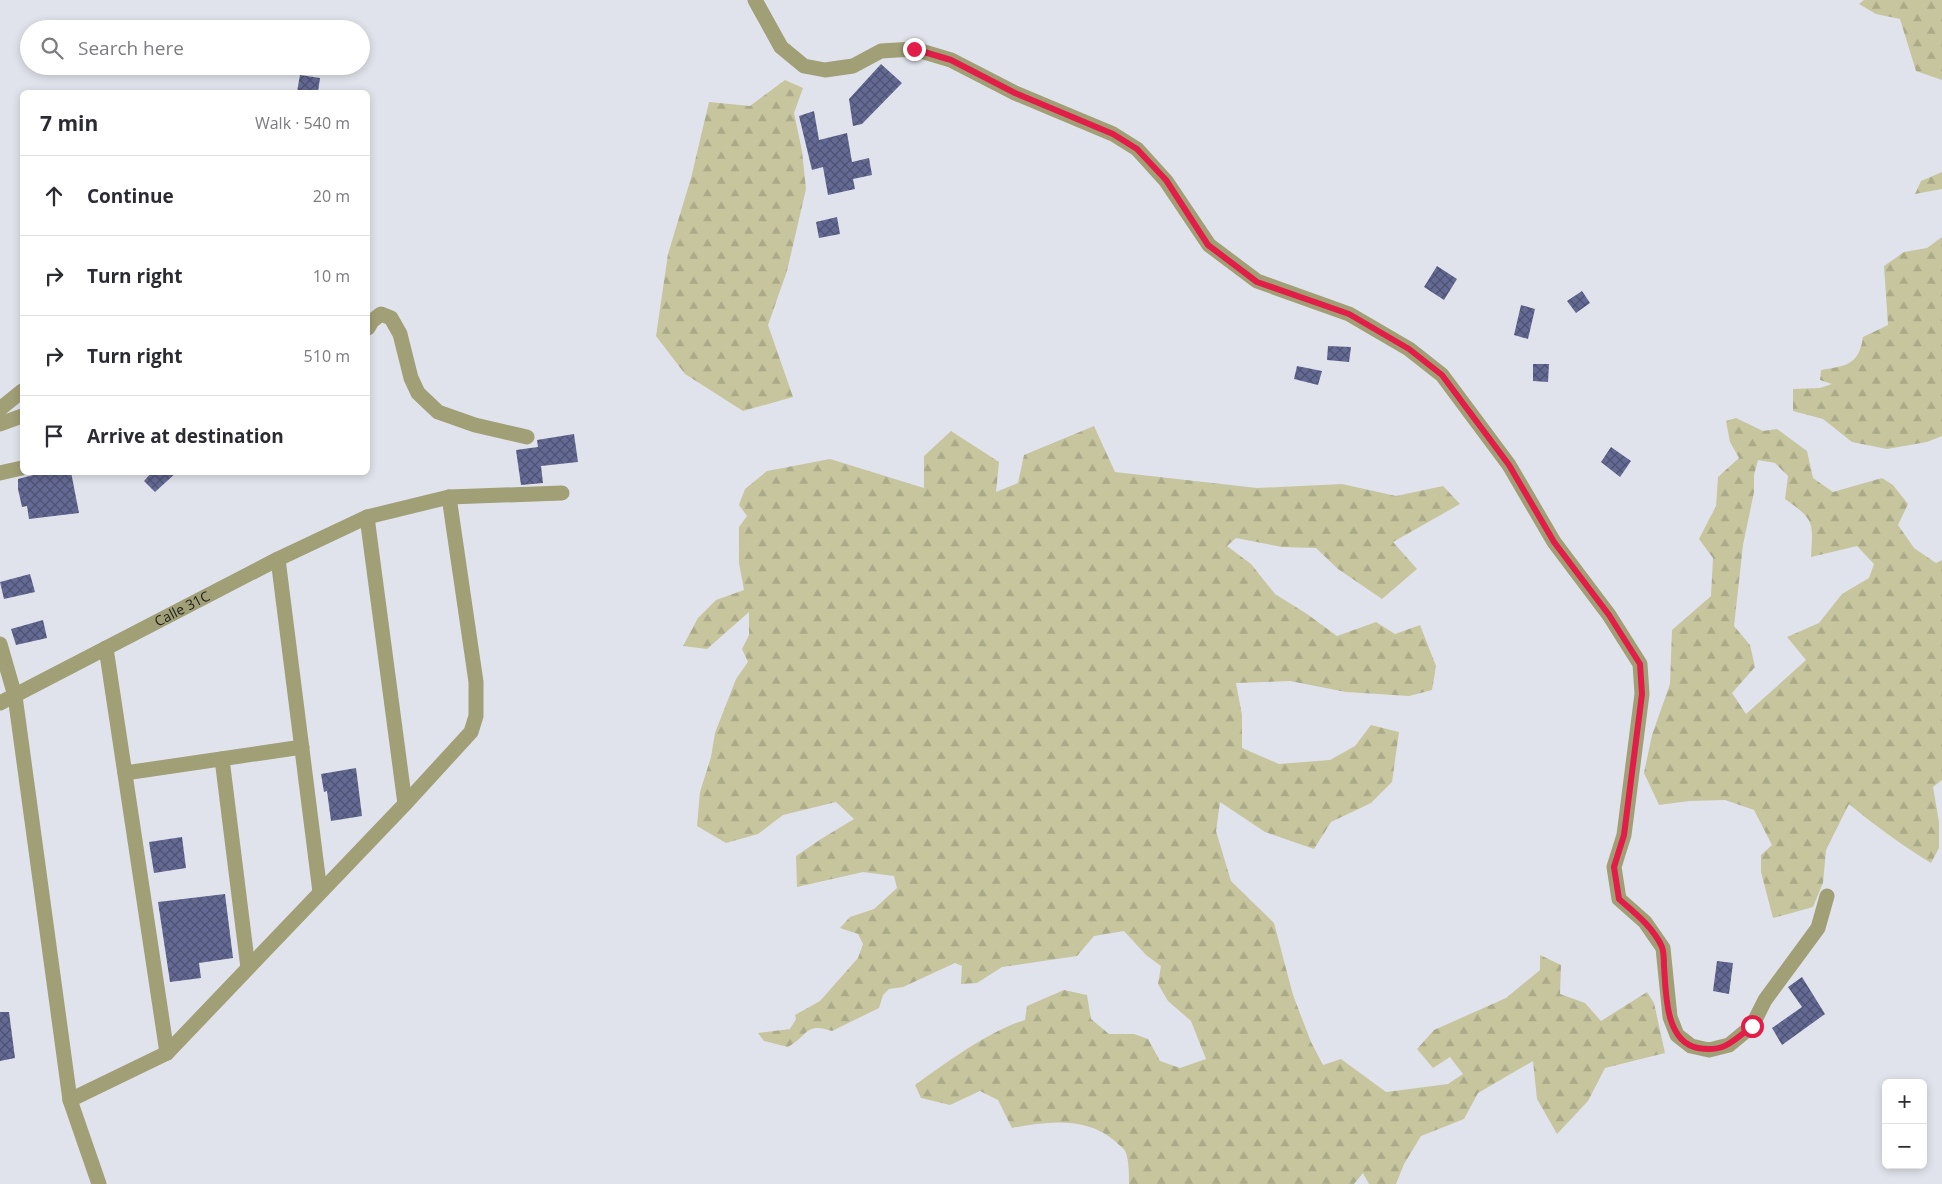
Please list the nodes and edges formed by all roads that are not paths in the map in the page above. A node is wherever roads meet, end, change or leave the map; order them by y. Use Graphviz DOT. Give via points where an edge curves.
graph roads {
  1 [pos="755,0"];
  2 [pos="370,324"];
  3 [pos="20,393"];
  4 [pos="0,409"];
  5 [pos="20,417"];
  6 [pos="0,424"];
  7 [pos="527,437"];
  8 [pos="20,468"];
  9 [pos="0,473"];
  10 [pos="562,493"];
  11 [pos="449,497"];
  12 [pos="367,517"];
  13 [pos="278,559"];
  14 [pos="0,644"];
  15 [pos="106,648"];
  16 [pos="15,696"];
  17 [pos="0,703"];
  18 [pos="302,747"];
  19 [pos="222,759"];
  20 [pos="125,773"];
  21 [pos="404,804"];
  22 [pos="320,892"];
  23 [pos="1827,896"];
  24 [pos="248,968"];
  25 [pos="167,1053"];
  26 [pos="70,1100"];
  27 [pos="99,1184"];
  1 -- 23 [label="street" via="781,47 804,66 825,70 853,66 881,51 914,49 951,60 1015,93 1113,134 1137,149 1166,180 1208,245 1257,282 1349,314 1409,349 1442,375 1509,465 1554,542 1609,615 1640,664 1642,694 1624,835 1614,867 1619,899 1645,922 1663,948 1669,1008 1677,1036 1691,1046 1709,1050 1729,1045 1752,1026 1765,1000 1818,928"];
  2 -- 7 [label="street" via="380,314 391,318 400,334 418,393 438,412"];
  3 -- 4 [label="street"];
  5 -- 6 [label="street"];
  8 -- 9 [label="street"];
  10 -- 11 [label="street, Calle 31C"];
  11 -- 12 [label="street, Calle 31C"];
  11 -- 21 [label="street" via="476,682 476,716 471,732"];
  12 -- 13 [label="street, Calle 31C"];
  12 -- 21 [label="street"];
  13 -- 15 [label="street, Calle 31C"];
  13 -- 18 [label="street"];
  14 -- 16 [label="street"];
  15 -- 16 [label="street, Calle 31C"];
  15 -- 20 [label="street"];
  16 -- 17 [label="street, Calle 31C"];
  16 -- 26 [label="street"];
  18 -- 19 [label="street"];
  18 -- 22 [label="street"];
  19 -- 20 [label="street"];
  19 -- 24 [label="street"];
  20 -- 25 [label="street"];
  21 -- 22 [label="street"];
  22 -- 24 [label="street"];
  24 -- 25 [label="street"];
  25 -- 26 [label="street"];
  26 -- 27 [label="street"];
}
